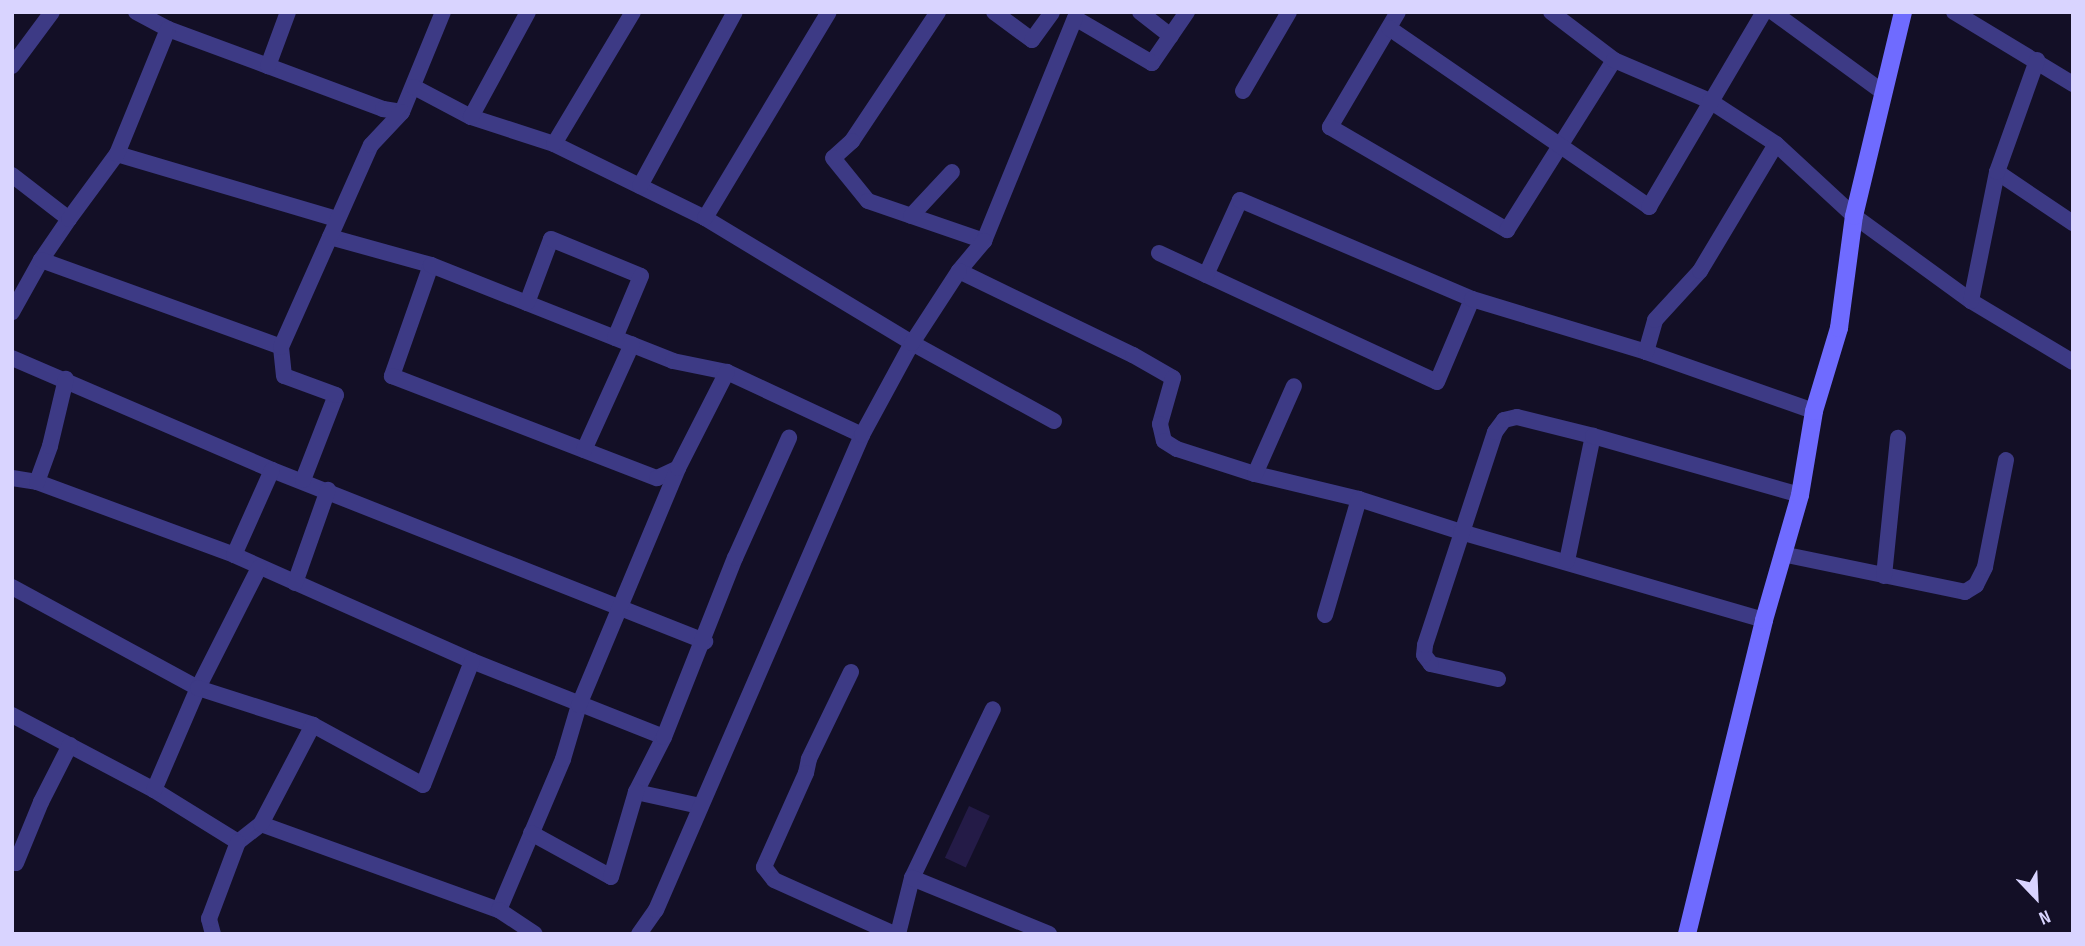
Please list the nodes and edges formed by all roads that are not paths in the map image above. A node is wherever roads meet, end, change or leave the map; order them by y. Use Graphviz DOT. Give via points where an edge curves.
graph roads {
  1 [pos="52,12"];
  2 [pos="136,12"];
  3 [pos="288,12"];
  4 [pos="443,12"];
  5 [pos="527,12"];
  6 [pos="633,12"];
  7 [pos="735,12"];
  8 [pos="829,12"];
  9 [pos="938,12"];
  10 [pos="994,12"];
  11 [pos="1052,12"];
  12 [pos="1140,12"];
  13 [pos="1187,12"];
  14 [pos="1289,12"];
  15 [pos="1398,12"];
  16 [pos="1551,12"];
  17 [pos="1764,12"];
  18 [pos="1773,12"];
  19 [pos="1903,12"];
  20 [pos="1954,12"];
  21 [pos="1570,18"];
  22 [pos="1389,28"];
  23 [pos="168,29"];
  24 [pos="1171,36"];
  25 [pos="1614,60"];
  26 [pos="2036,60"];
  27 [pos="12,66"];
  28 [pos="268,66"];
  29 [pos="2073,85"];
  30 [pos="414,86"];
  31 [pos="1243,90"];
  32 [pos="1884,93"];
  33 [pos="1710,101"];
  34 [pos="402,113"];
  35 [pos="471,117"];
  36 [pos="554,144"];
  37 [pos="1776,144"];
  38 [pos="1562,147"];
  39 [pos="117,154"];
  40 [pos="952,172"];
  41 [pos="1997,172"];
  42 [pos="12,175"];
  43 [pos="640,186"];
  44 [pos="911,216"];
  45 [pos="1854,216"];
  46 [pos="705,218"];
  47 [pos="69,219"];
  48 [pos="336,219"];
  49 [pos="2073,223"];
  50 [pos="330,237"];
  51 [pos="984,241"];
  52 [pos="1159,253"];
  53 [pos="41,260"];
  54 [pos="431,265"];
  55 [pos="959,271"];
  56 [pos="1206,275"];
  57 [pos="1472,299"];
  58 [pos="1971,301"];
  59 [pos="527,303"];
  60 [pos="12,312"];
  61 [pos="615,338"];
  62 [pos="912,343"];
  63 [pos="632,344"];
  64 [pos="281,347"];
  65 [pos="1646,352"];
  66 [pos="12,358"];
  67 [pos="2073,362"];
  68 [pos="727,372"];
  69 [pos="66,379"];
  70 [pos="1294,386"];
  71 [pos="1814,411"];
  72 [pos="1054,421"];
  73 [pos="862,435"];
  74 [pos="1593,436"];
  75 [pos="789,438"];
  76 [pos="1898,438"];
  77 [pos="584,450"];
  78 [pos="2006,460"];
  79 [pos="678,468"];
  80 [pos="272,470"];
  81 [pos="1255,474"];
  82 [pos="12,478"];
  83 [pos="303,480"];
  84 [pos="37,482"];
  85 [pos="328,490"];
  86 [pos="1800,495"];
  87 [pos="1359,499"];
  88 [pos="1461,532"];
  89 [pos="1782,554"];
  90 [pos="234,555"];
  91 [pos="1567,561"];
  92 [pos="259,568"];
  93 [pos="1884,576"];
  94 [pos="295,583"];
  95 [pos="12,587"];
  96 [pos="620,608"];
  97 [pos="1325,615"];
  98 [pos="1764,620"];
  99 [pos="705,641"];
  100 [pos="472,661"];
  101 [pos="851,672"];
  102 [pos="1498,679"];
  103 [pos="198,688"];
  104 [pos="579,705"];
  105 [pos="993,709"];
  106 [pos="12,715"];
  107 [pos="313,725"];
  108 [pos="664,737"];
  109 [pos="70,745"];
  110 [pos="154,790"];
  111 [pos="636,792"];
  112 [pos="700,806"];
  113 [pos="261,824"];
  114 [pos="531,833"];
  115 [pos="238,842"];
  116 [pos="16,863"];
  117 [pos="912,878"];
  118 [pos="499,910"];
  119 [pos="213,934"];
  120 [pos="534,934"];
  121 [pos="639,934"];
  122 [pos="896,934"];
  123 [pos="1049,934"];
  124 [pos="1687,934"];
  1 -- 27 [label="street"];
  2 -- 23 [label="street"];
  3 -- 28 [label="street"];
  4 -- 30 [label="street"];
  5 -- 35 [label="street"];
  6 -- 36 [label="street"];
  7 -- 43 [label="street"];
  8 -- 46 [label="street"];
  9 -- 44 [label="street" via="852,141 833,159 868,201"];
  10 -- 11 [label="street" via="1032,40"];
  12 -- 24 [label="street"];
  13 -- 24 [label="street"];
  14 -- 31 [label="street"];
  15 -- 22 [label="street"];
  16 -- 21 [label="street"];
  17 -- 33 [label="street"];
  18 -- 32 [label="street"];
  19 -- 32 [label="street"];
  20 -- 26 [label="street"];
  21 -- 25 [label="street"];
  22 -- 38 [label="street"];
  22 -- 38 [label="street" via="1330,127 1507,230"];
  23 -- 28 [label="street"];
  23 -- 39 [label="street"];
  24 -- 51 [label="street" via="1152,63 1075,18"];
  25 -- 33 [label="street"];
  25 -- 38 [label="street"];
  26 -- 29 [label="street"];
  26 -- 41 [label="street"];
  28 -- 34 [label="street"];
  30 -- 34 [label="street"];
  30 -- 35 [label="street"];
  32 -- 45 [label="street"];
  33 -- 37 [label="street"];
  33 -- 38 [label="street" via="1649,207"];
  34 -- 48 [label="street" via="371,145"];
  35 -- 36 [label="street"];
  36 -- 43 [label="street"];
  37 -- 45 [label="street"];
  37 -- 65 [label="street" via="1700,271 1655,320"];
  39 -- 47 [label="street"];
  39 -- 48 [label="street"];
  40 -- 44 [label="street"];
  41 -- 49 [label="street"];
  41 -- 58 [label="street"];
  42 -- 47 [label="street"];
  43 -- 46 [label="street"];
  44 -- 51 [label="street"];
  45 -- 58 [label="street"];
  45 -- 71 [label="street" via="1839,328"];
  46 -- 62 [label="street"];
  47 -- 53 [label="street"];
  48 -- 50 [label="street"];
  50 -- 54 [label="street"];
  50 -- 64 [label="street"];
  51 -- 55 [label="street"];
  52 -- 56 [label="street"];
  53 -- 60 [label="street"];
  53 -- 64 [label="street"];
  54 -- 59 [label="street"];
  54 -- 77 [label="street" via="392,376"];
  55 -- 62 [label="street"];
  55 -- 81 [label="street" via="1173,378 1160,424 1164,441"];
  56 -- 57 [label="street" via="1240,200"];
  56 -- 57 [label="street" via="1437,382"];
  57 -- 65 [label="street"];
  58 -- 67 [label="street"];
  59 -- 61 [label="street"];
  59 -- 61 [label="street" via="551,239 641,276"];
  61 -- 63 [label="street"];
  62 -- 72 [label="street"];
  62 -- 73 [label="street"];
  63 -- 68 [label="street" via="673,360"];
  63 -- 77 [label="street"];
  64 -- 83 [label="street" via="284,376 337,395"];
  65 -- 71 [label="street"];
  66 -- 69 [label="street"];
  68 -- 73 [label="street"];
  68 -- 79 [label="street"];
  69 -- 80 [label="street"];
  69 -- 84 [label="street"];
  70 -- 81 [label="street"];
  71 -- 86 [label="street"];
  73 -- 112 [label="street"];
  74 -- 86 [label="street"];
  74 -- 88 [label="street" via="1517,417 1504,420 1495,432"];
  74 -- 91 [label="street"];
  75 -- 99 [label="street" via="735,558"];
  76 -- 93 [label="street"];
  77 -- 79 [label="street" via="657,478"];
  78 -- 93 [label="street" via="1986,567 1976,585 1965,592"];
  79 -- 96 [label="street"];
  80 -- 83 [label="street"];
  80 -- 90 [label="street"];
  81 -- 87 [label="street"];
  82 -- 84 [label="street"];
  83 -- 85 [label="street"];
  84 -- 90 [label="street"];
  85 -- 94 [label="street"];
  85 -- 96 [label="street"];
  86 -- 89 [label="street"];
  87 -- 88 [label="street"];
  87 -- 97 [label="street"];
  88 -- 91 [label="street"];
  88 -- 102 [label="street" via="1424,655 1431,664"];
  89 -- 93 [label="street"];
  89 -- 98 [label="street"];
  90 -- 92 [label="street"];
  91 -- 98 [label="street"];
  92 -- 94 [label="street"];
  92 -- 103 [label="street"];
  94 -- 100 [label="street"];
  95 -- 103 [label="street"];
  96 -- 99 [label="street"];
  96 -- 104 [label="street"];
  98 -- 124 [label="street"];
  99 -- 108 [label="street"];
  100 -- 104 [label="street"];
  100 -- 107 [label="street" via="423,785"];
  101 -- 122 [label="street" via="764,867 774,880"];
  103 -- 107 [label="street"];
  103 -- 110 [label="street"];
  104 -- 108 [label="street"];
  104 -- 114 [label="street" via="563,759"];
  105 -- 117 [label="street"];
  106 -- 109 [label="street"];
  107 -- 113 [label="street"];
  108 -- 111 [label="street"];
  109 -- 110 [label="street"];
  109 -- 116 [label="street"];
  110 -- 115 [label="street"];
  111 -- 112 [label="street"];
  111 -- 114 [label="street" via="611,877"];
  112 -- 121 [label="street" via="656,911"];
  113 -- 115 [label="street"];
  113 -- 118 [label="street"];
  114 -- 118 [label="street"];
  115 -- 119 [label="street" via="209,919"];
  117 -- 122 [label="street"];
  117 -- 123 [label="street"];
  118 -- 120 [label="street"];
}
